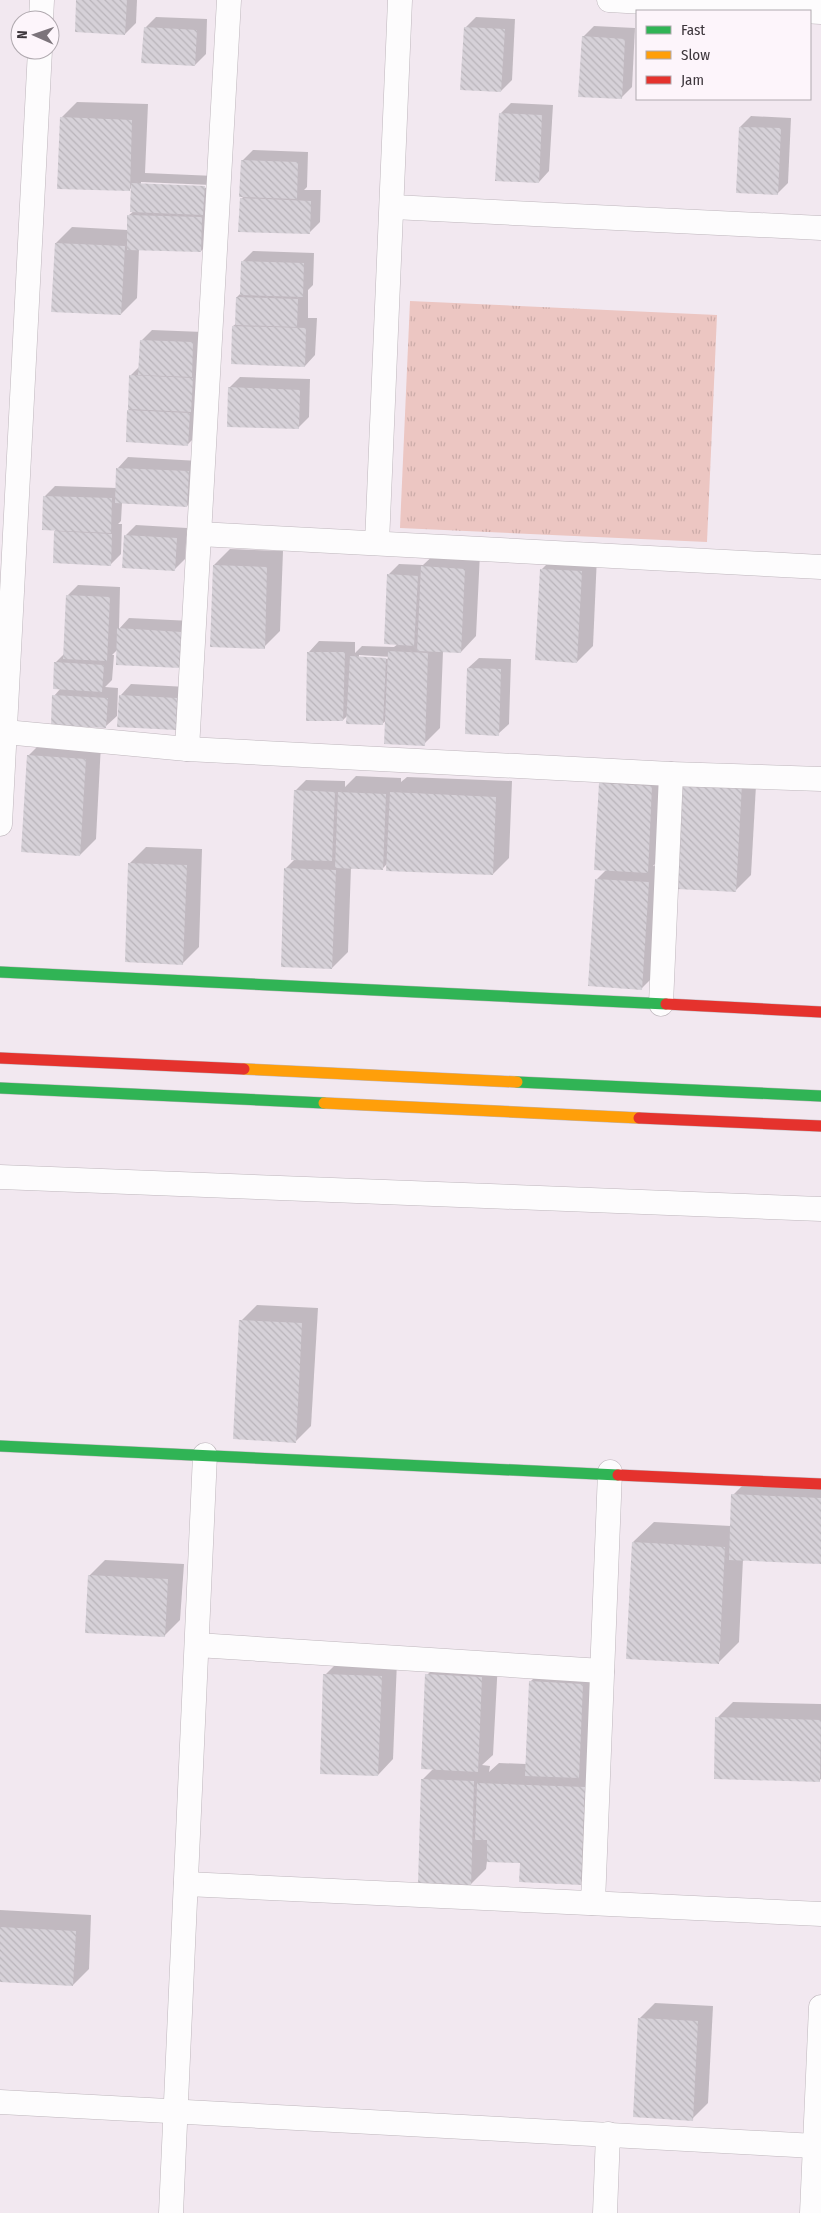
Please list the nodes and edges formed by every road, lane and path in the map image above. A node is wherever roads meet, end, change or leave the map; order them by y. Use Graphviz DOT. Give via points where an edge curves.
graph roads {
  1 [pos="229,0"];
  2 [pos="400,0"];
  3 [pos="610,0"];
  4 [pos="727,3"];
  5 [pos="800,10"];
  6 [pos="39,60"];
  7 [pos="392,207"];
  8 [pos="821,228"];
  9 [pos="199,534"];
  10 [pos="377,544"];
  11 [pos="821,567"];
  12 [pos="5,732"];
  13 [pos="187,749"];
  14 [pos="671,774"];
  15 [pos="821,779"];
  16 [pos="0,824"];
  17 [pos="0,972"];
  18 [pos="661,1004"];
  19 [pos="821,1012"];
  20 [pos="0,1058"];
  21 [pos="0,1088"];
  22 [pos="821,1096"];
  23 [pos="821,1126"];
  24 [pos="0,1177"];
  25 [pos="821,1209"];
  26 [pos="0,1446"];
  27 [pos="205,1455"];
  28 [pos="610,1472"];
  29 [pos="821,1484"];
  30 [pos="196,1645"];
  31 [pos="602,1671"];
  32 [pos="186,1884"];
  33 [pos="593,1903"];
  34 [pos="821,1914"];
  35 [pos="821,2007"];
  36 [pos="0,2102"];
  37 [pos="176,2111"];
  38 [pos="608,2134"];
  39 [pos="815,2146"];
  40 [pos="171,2213"];
  41 [pos="605,2213"];
  42 [pos="812,2213"];
  1 -- 9 [label="street"];
  2 -- 7 [label="street"];
  3 -- 4 [label="street"];
  4 -- 5 [label="street"];
  6 -- 12 [label="street"];
  7 -- 8 [label="street"];
  7 -- 10 [label="street"];
  9 -- 10 [label="street"];
  9 -- 13 [label="street"];
  10 -- 11 [label="street"];
  12 -- 13 [label="street"];
  12 -- 16 [label="street"];
  13 -- 14 [label="street"];
  14 -- 15 [label="street"];
  14 -- 18 [label="street"];
  17 -- 18 [label="street"];
  18 -- 19 [label="street"];
  20 -- 22 [label="street"];
  21 -- 23 [label="street"];
  24 -- 25 [label="street"];
  26 -- 27 [label="street"];
  27 -- 28 [label="street"];
  27 -- 30 [label="street"];
  28 -- 29 [label="street"];
  28 -- 31 [label="street"];
  30 -- 31 [label="street"];
  30 -- 32 [label="street"];
  31 -- 33 [label="street"];
  32 -- 33 [label="street"];
  32 -- 37 [label="street"];
  33 -- 34 [label="street"];
  35 -- 39 [label="street"];
  36 -- 37 [label="street"];
  37 -- 38 [label="street"];
  37 -- 40 [label="street"];
  38 -- 39 [label="street"];
  38 -- 41 [label="street"];
  39 -- 42 [label="street"];
}
